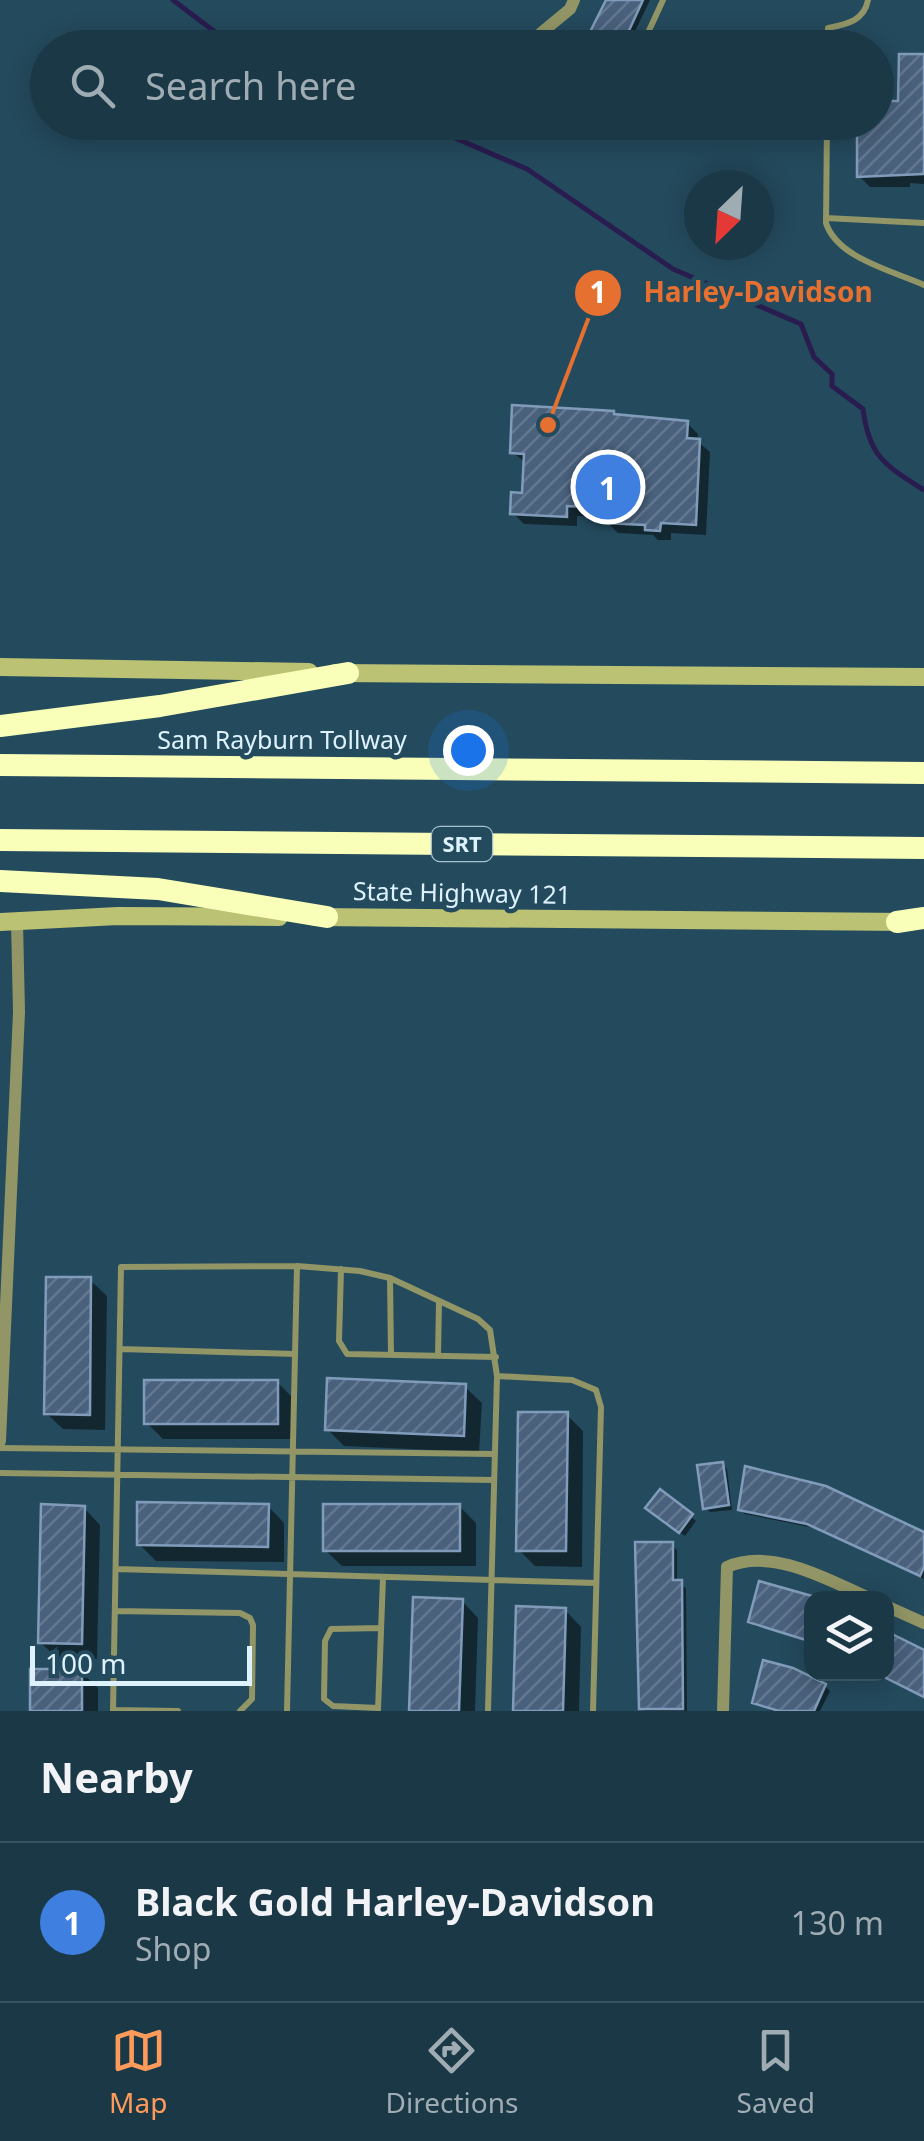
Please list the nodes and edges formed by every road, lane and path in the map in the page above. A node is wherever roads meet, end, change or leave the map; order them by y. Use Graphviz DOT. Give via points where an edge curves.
graph roads {
  1 [pos="574,0"];
  2 [pos="663,0"];
  3 [pos="868,0"];
  4 [pos="545,30"];
  5 [pos="649,30"];
  6 [pos="828,30"];
  7 [pos="827,140"];
  8 [pos="826,218"];
  9 [pos="924,223"];
  10 [pos="924,285"];
  11 [pos="0,667"];
  12 [pos="348,673"];
  13 [pos="924,678"];
  14 [pos="0,726"];
  15 [pos="0,766"];
  16 [pos="924,773"];
  17 [pos="0,840"];
  18 [pos="924,848"];
  19 [pos="0,881"];
  20 [pos="327,917"];
  21 [pos="924,920"];
  22 [pos="9,922"];
  23 [pos="897,922"];
  24 [pos="0,1075"];
  25 [pos="16,1075"];
  26 [pos="5,1203"];
  27 [pos="297,1266"];
  28 [pos="341,1269"];
  29 [pos="390,1278"];
  30 [pos="439,1301"];
  31 [pos="120,1349"];
  32 [pos="295,1354"];
  33 [pos="392,1355"];
  34 [pos="438,1356"];
  35 [pos="496,1357"];
  36 [pos="497,1376"];
  37 [pos="0,1445"];
  38 [pos="118,1450"];
  39 [pos="292,1452"];
  40 [pos="494,1454"];
  41 [pos="0,1474"];
  42 [pos="118,1476"];
  43 [pos="292,1478"];
  44 [pos="494,1480"];
  45 [pos="116,1569"];
  46 [pos="290,1574"];
  47 [pos="383,1578"];
  48 [pos="492,1581"];
  49 [pos="596,1583"];
  50 [pos="853,1591"];
  51 [pos="894,1610"];
  52 [pos="115,1611"];
  53 [pos="924,1623"];
  54 [pos="381,1628"];
  55 [pos="378,1709"];
  56 [pos="113,1710"];
  57 [pos="178,1711"];
  58 [pos="240,1711"];
  59 [pos="287,1711"];
  60 [pos="488,1711"];
  61 [pos="593,1711"];
  62 [pos="723,1711"];
  1 -- 4 [label="street"];
  2 -- 5 [label="lane"];
  3 -- 6 [label="lane" via="858,19"];
  7 -- 8 [label="lane"];
  8 -- 9 [label="lane"];
  8 -- 10 [label="lane" via="838,244"];
  11 -- 12 [label="main road"];
  12 -- 13 [label="main road"];
  12 -- 14 [label="highway"];
  15 -- 16 [label="highway, Sam Rayburn Tollway"];
  17 -- 18 [label="highway, SRT"];
  19 -- 20 [label="highway" via="158,889"];
  20 -- 22 [label="main road, State Highway 121"];
  20 -- 23 [label="main road, State Highway 121"];
  21 -- 23 [label="highway"];
  22 -- 25 [label="street" via="19,1012"];
  24 -- 25 [label="lane"];
  25 -- 26 [label="street"];
  26 -- 37 [label="street"];
  27 -- 28 [label="lane"];
  27 -- 31 [label="lane" via="121,1268"];
  27 -- 32 [label="lane"];
  28 -- 29 [label="lane"];
  28 -- 33 [label="lane" via="342,1349"];
  29 -- 30 [label="lane"];
  29 -- 33 [label="lane"];
  30 -- 34 [label="lane"];
  30 -- 35 [label="lane" via="490,1330"];
  31 -- 32 [label="lane"];
  31 -- 38 [label="lane"];
  32 -- 39 [label="lane"];
  33 -- 34 [label="lane"];
  34 -- 35 [label="lane"];
  35 -- 36 [label="lane"];
  36 -- 40 [label="lane"];
  36 -- 49 [label="lane" via="572,1380 596,1390"];
  37 -- 38 [label="lane"];
  38 -- 39 [label="lane"];
  38 -- 42 [label="lane"];
  39 -- 40 [label="lane"];
  39 -- 43 [label="lane"];
  40 -- 44 [label="lane"];
  41 -- 42 [label="lane"];
  42 -- 43 [label="lane"];
  42 -- 45 [label="lane"];
  43 -- 44 [label="lane"];
  43 -- 46 [label="lane"];
  44 -- 48 [label="lane"];
  45 -- 46 [label="lane"];
  45 -- 52 [label="lane"];
  46 -- 47 [label="lane"];
  46 -- 59 [label="lane"];
  47 -- 48 [label="lane"];
  47 -- 54 [label="lane"];
  48 -- 49 [label="lane"];
  48 -- 60 [label="lane"];
  49 -- 61 [label="lane"];
  50 -- 62 [label="street" via="802,1569 745,1559 727,1567"];
  51 -- 53 [label="street"];
  52 -- 56 [label="lane"];
  52 -- 58 [label="lane" via="250,1618 252,1699"];
  54 -- 55 [label="lane"];
  54 -- 55 [label="lane" via="331,1629 324,1642 324,1699 332,1706"];
  56 -- 57 [label="lane"];
}
